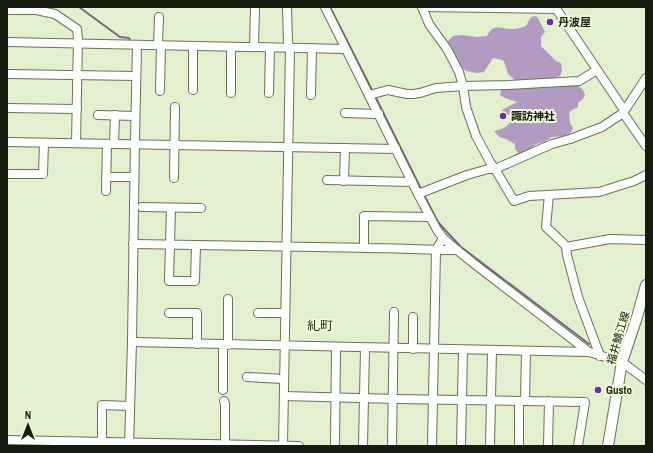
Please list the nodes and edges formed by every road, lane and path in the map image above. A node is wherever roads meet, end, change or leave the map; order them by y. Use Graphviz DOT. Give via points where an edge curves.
graph roads {
  1 [pos="255,7"];
  2 [pos="287,7"];
  3 [pos="325,7"];
  4 [pos="422,7"];
  5 [pos="555,8"];
  6 [pos="7,10"];
  7 [pos="158,17"];
  8 [pos="7,42"];
  9 [pos="78,44"];
  10 [pos="137,45"];
  11 [pos="160,45"];
  12 [pos="193,46"];
  13 [pos="231,47"];
  14 [pos="254,47"];
  15 [pos="270,48"];
  16 [pos="290,48"];
  17 [pos="312,48"];
  18 [pos="345,49"];
  19 [pos="597,70"];
  20 [pos="7,74"];
  21 [pos="77,76"];
  22 [pos="136,76"];
  23 [pos="646,78"];
  24 [pos="463,86"];
  25 [pos="193,90"];
  26 [pos="160,91"];
  27 [pos="231,92"];
  28 [pos="269,93"];
  29 [pos="373,94"];
  30 [pos="311,95"];
  31 [pos="175,107"];
  32 [pos="7,108"];
  33 [pos="77,109"];
  34 [pos="623,111"];
  35 [pos="345,113"];
  36 [pos="379,114"];
  37 [pos="98,115"];
  38 [pos="115,115"];
  39 [pos="135,116"];
  40 [pos="7,142"];
  41 [pos="44,142"];
  42 [pos="76,143"];
  43 [pos="110,144"];
  44 [pos="135,144"];
  45 [pos="174,145"];
  46 [pos="646,146"];
  47 [pos="288,147"];
  48 [pos="345,148"];
  49 [pos="396,149"];
  50 [pos="495,169"];
  51 [pos="7,174"];
  52 [pos="646,175"];
  53 [pos="106,177"];
  54 [pos="134,177"];
  55 [pos="174,178"];
  56 [pos="327,180"];
  57 [pos="344,181"];
  58 [pos="412,182"];
  59 [pos="106,191"];
  60 [pos="422,193"];
  61 [pos="549,195"];
  62 [pos="142,207"];
  63 [pos="171,208"];
  64 [pos="201,208"];
  65 [pos="430,217"];
  66 [pos="443,238"];
  67 [pos="646,240"];
  68 [pos="133,244"];
  69 [pos="170,244"];
  70 [pos="196,245"];
  71 [pos="286,246"];
  72 [pos="566,247"];
  73 [pos="364,248"];
  74 [pos="436,250"];
  75 [pos="457,250"];
  76 [pos="646,285"];
  77 [pos="228,299"];
  78 [pos="258,312"];
  79 [pos="394,312"];
  80 [pos="169,313"];
  81 [pos="285,313"];
  82 [pos="413,317"];
  83 [pos="132,342"];
  84 [pos="197,344"];
  85 [pos="226,345"];
  86 [pos="284,346"];
  87 [pos="336,347"];
  88 [pos="366,348"];
  89 [pos="393,348"];
  90 [pos="413,349"];
  91 [pos="434,349"];
  92 [pos="463,350"];
  93 [pos="492,350"];
  94 [pos="526,351"];
  95 [pos="590,352"];
  96 [pos="600,356"];
  97 [pos="622,362"];
  98 [pos="246,377"];
  99 [pos="284,378"];
  100 [pos="646,380"];
  101 [pos="223,390"];
  102 [pos="284,396"];
  103 [pos="335,397"];
  104 [pos="364,398"];
  105 [pos="392,398"];
  106 [pos="433,399"];
  107 [pos="462,400"];
  108 [pos="491,400"];
  109 [pos="224,401"];
  110 [pos="522,401"];
  111 [pos="548,401"];
  112 [pos="130,406"];
  113 [pos="7,440"];
  114 [pos="102,442"];
  115 [pos="129,444"];
  116 [pos="225,445"];
  117 [pos="283,446"];
  118 [pos="299,446"];
  119 [pos="335,446"];
  120 [pos="363,446"];
  121 [pos="392,446"];
  122 [pos="432,446"];
  123 [pos="461,446"];
  124 [pos="490,446"];
  125 [pos="519,446"];
  126 [pos="548,446"];
  127 [pos="578,446"];
  128 [pos="608,446"];
  1 -- 14 [label="street"];
  2 -- 16 [label="street"];
  3 -- 18 [label="street"];
  4 -- 5 [label="street"];
  4 -- 24 [label="street" via="429,24 447,49 459,72"];
  5 -- 19 [label="street"];
  6 -- 9 [label="street" via="36,10 55,14 77,29"];
  7 -- 11 [label="street"];
  8 -- 9 [label="street"];
  9 -- 10 [label="street"];
  9 -- 21 [label="street"];
  10 -- 11 [label="street"];
  10 -- 22 [label="street"];
  11 -- 12 [label="street"];
  11 -- 26 [label="street"];
  12 -- 13 [label="street"];
  12 -- 25 [label="street"];
  13 -- 14 [label="street"];
  13 -- 27 [label="street"];
  14 -- 15 [label="street"];
  15 -- 16 [label="street"];
  15 -- 28 [label="street"];
  16 -- 17 [label="street"];
  16 -- 47 [label="street"];
  17 -- 18 [label="street"];
  17 -- 30 [label="street"];
  18 -- 29 [label="street"];
  19 -- 24 [label="street" via="579,81"];
  19 -- 34 [label="street"];
  20 -- 21 [label="street"];
  21 -- 22 [label="street"];
  21 -- 33 [label="street"];
  22 -- 39 [label="street"];
  23 -- 34 [label="street"];
  24 -- 29 [label="street" via="436,88 413,94 388,90"];
  24 -- 50 [label="street" via="466,107 476,136"];
  29 -- 36 [label="street"];
  31 -- 45 [label="street"];
  32 -- 33 [label="street"];
  33 -- 42 [label="street"];
  34 -- 46 [label="street"];
  34 -- 50 [label="street" via="602,127 552,144"];
  35 -- 36 [label="street"];
  36 -- 49 [label="street"];
  37 -- 38 [label="street"];
  38 -- 39 [label="street"];
  38 -- 43 [label="street"];
  39 -- 44 [label="street"];
  40 -- 41 [label="street"];
  41 -- 42 [label="street"];
  41 -- 51 [label="street" via="43,174"];
  42 -- 43 [label="street"];
  43 -- 44 [label="street"];
  43 -- 53 [label="street"];
  44 -- 45 [label="street"];
  44 -- 54 [label="street"];
  45 -- 47 [label="street"];
  45 -- 55 [label="street"];
  47 -- 48 [label="street"];
  47 -- 71 [label="street"];
  48 -- 49 [label="street"];
  48 -- 57 [label="street"];
  49 -- 58 [label="street"];
  50 -- 60 [label="street" via="468,175"];
  50 -- 61 [label="street" via="514,201 529,196"];
  52 -- 61 [label="street" via="599,192"];
  53 -- 54 [label="street"];
  53 -- 59 [label="street"];
  54 -- 68 [label="street"];
  56 -- 57 [label="street"];
  57 -- 58 [label="street"];
  58 -- 60 [label="street"];
  60 -- 65 [label="street"];
  61 -- 72 [label="street" via="546,227"];
  62 -- 63 [label="street"];
  63 -- 64 [label="street"];
  63 -- 69 [label="street"];
  65 -- 66 [label="street"];
  65 -- 73 [label="street" via="364,216"];
  66 -- 74 [label="street"];
  66 -- 75 [label="street"];
  67 -- 72 [label="street" via="610,239"];
  68 -- 69 [label="street"];
  68 -- 83 [label="street"];
  69 -- 70 [label="street"];
  69 -- 70 [label="street" via="169,281 195,282"];
  70 -- 71 [label="street"];
  71 -- 73 [label="street"];
  71 -- 81 [label="street"];
  72 -- 96 [label="street" via="578,297"];
  73 -- 74 [label="street"];
  74 -- 75 [label="street"];
  74 -- 91 [label="street"];
  75 -- 95 [label="street"];
  76 -- 97 [label="main road, 福井鯖江線"];
  77 -- 85 [label="street"];
  78 -- 81 [label="street"];
  79 -- 89 [label="street"];
  80 -- 84 [label="street" via="197,313"];
  81 -- 86 [label="street"];
  82 -- 90 [label="street"];
  83 -- 84 [label="street"];
  83 -- 112 [label="street"];
  84 -- 85 [label="street"];
  85 -- 86 [label="street"];
  85 -- 101 [label="street"];
  86 -- 87 [label="street"];
  86 -- 99 [label="street"];
  87 -- 88 [label="street"];
  87 -- 103 [label="street"];
  88 -- 89 [label="street"];
  88 -- 104 [label="street"];
  89 -- 90 [label="street"];
  89 -- 105 [label="street"];
  90 -- 91 [label="street"];
  91 -- 92 [label="street"];
  91 -- 106 [label="street"];
  92 -- 93 [label="street"];
  92 -- 107 [label="street"];
  93 -- 94 [label="street"];
  93 -- 108 [label="street"];
  94 -- 95 [label="street"];
  94 -- 110 [label="street"];
  95 -- 96 [label="street"];
  96 -- 97 [label="street"];
  97 -- 100 [label="street"];
  97 -- 128 [label="main road, 福井鯖江線"];
  98 -- 99 [label="street"];
  99 -- 102 [label="street"];
  102 -- 103 [label="street"];
  102 -- 117 [label="street"];
  103 -- 104 [label="street"];
  103 -- 119 [label="street"];
  104 -- 105 [label="street"];
  104 -- 120 [label="street"];
  105 -- 106 [label="street"];
  105 -- 121 [label="street"];
  106 -- 107 [label="street"];
  106 -- 122 [label="street"];
  107 -- 108 [label="street"];
  107 -- 123 [label="street"];
  108 -- 110 [label="street"];
  108 -- 124 [label="street"];
  109 -- 116 [label="street"];
  110 -- 111 [label="street"];
  110 -- 125 [label="street"];
  111 -- 126 [label="street"];
  111 -- 127 [label="street" via="585,402"];
  112 -- 114 [label="street" via="102,405"];
  112 -- 115 [label="street"];
  113 -- 114 [label="street"];
  114 -- 115 [label="street"];
  115 -- 116 [label="street"];
  116 -- 117 [label="street"];
  117 -- 118 [label="street"];
}
